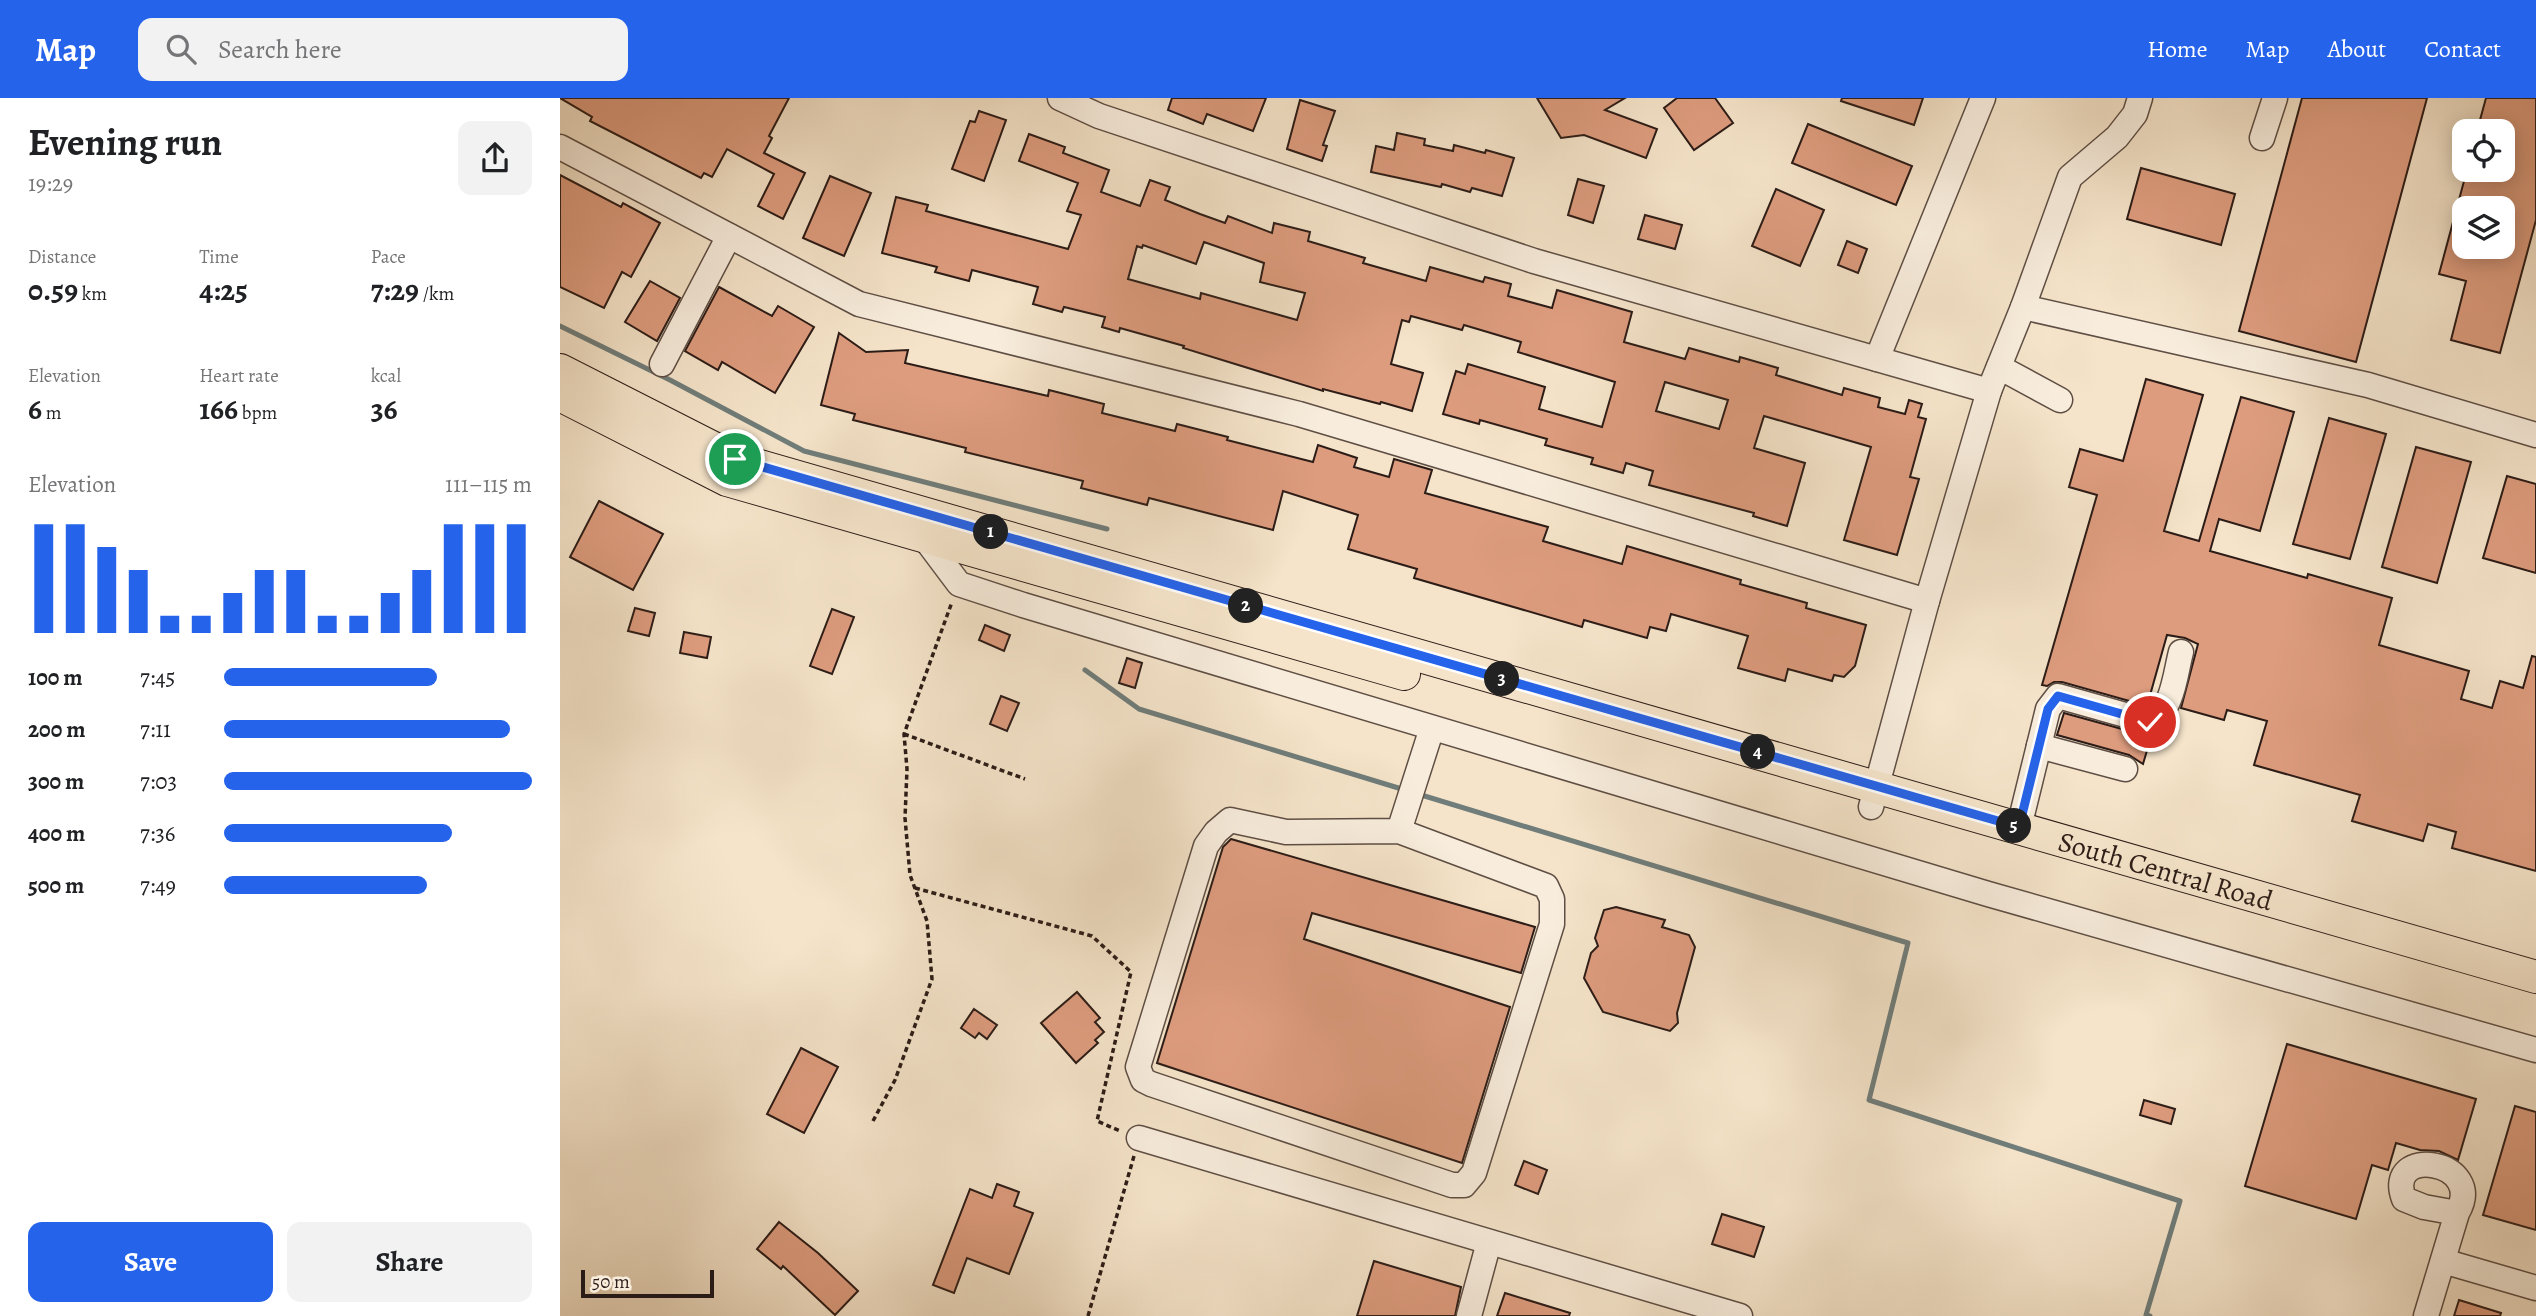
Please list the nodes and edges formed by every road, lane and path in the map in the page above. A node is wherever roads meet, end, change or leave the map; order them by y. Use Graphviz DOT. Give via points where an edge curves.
graph roads {
  1 [pos="1060,98"];
  2 [pos="1983,98"];
  3 [pos="2140,98"];
  4 [pos="2275,98"];
  5 [pos="2262,138"];
  6 [pos="560,147"];
  7 [pos="729,236"];
  8 [pos="2023,307"];
  9 [pos="1877,359"];
  10 [pos="662,364"];
  11 [pos="1999,367"];
  12 [pos="560,370"];
  13 [pos="1989,391"];
  14 [pos="560,395"];
  15 [pos="2060,400"];
  16 [pos="2536,435"];
  17 [pos="923,536"];
  18 [pos="959,584"];
  19 [pos="1927,601"];
  20 [pos="2181,652"];
  21 [pos="1432,728"];
  22 [pos="904,734"];
  23 [pos="2039,746"];
  24 [pos="2125,769"];
  25 [pos="1025,779"];
  26 [pos="1874,797"];
  27 [pos="2019,827"];
  28 [pos="1399,831"];
  29 [pos="915,888"];
  30 [pos="2536,977"];
  31 [pos="2536,996"];
  32 [pos="2536,1050"];
  33 [pos="873,1121"];
  34 [pos="1139,1138"];
  35 [pos="2457,1213"];
  36 [pos="1489,1242"];
  37 [pos="2443,1261"];
  38 [pos="2536,1288"];
  39 [pos="1088,1316"];
  40 [pos="1469,1316"];
  41 [pos="1740,1316"];
  42 [pos="2426,1316"];
  1 -- 9 [label="street" via="1099,117 1534,261"];
  2 -- 9 [label="street"];
  3 -- 8 [label="street" via="2135,114 2117,137 2070,177"];
  4 -- 5 [label="street"];
  6 -- 7 [label="street"];
  7 -- 10 [label="street"];
  7 -- 19 [label="street" via="859,304 1299,414"];
  8 -- 11 [label="street"];
  8 -- 16 [label="street" via="2368,385"];
  9 -- 13 [label="street"];
  11 -- 13 [label="street"];
  11 -- 15 [label="street"];
  12 -- 26 [label="main road, South Central Road" via="735,459"];
  13 -- 19 [label="street"];
  14 -- 17 [label="main road, South Central Road" via="727,480"];
  17 -- 18 [label="street"];
  17 -- 26 [label="main road, South Central Road"];
  18 -- 21 [label="street"];
  18 -- 22 [label="path"];
  19 -- 26 [label="street"];
  20 -- 23 [label="street" via="2165,710 2158,718 2150,722 2058,696 2048,709"];
  21 -- 28 [label="street"];
  21 -- 32 [label="street" via="1974,890"];
  22 -- 25 [label="path"];
  22 -- 29 [label="path" via="905,818"];
  23 -- 24 [label="street"];
  23 -- 27 [label="street"];
  26 -- 27 [label="main road, South Central Road"];
  26 -- 31 [label="main road, South Central Road"];
  27 -- 30 [label="main road, South Central Road"];
  28 -- 28 [label="street" via="1546,886 1552,899 1552,924 1474,1173 1464,1185 1452,1185 1151,1084 1143,1080 1138,1067 1206,846 1216,832 1230,820 1286,832"];
  29 -- 33 [label="path" via="927,921 932,979 895,1080"];
  29 -- 34 [label="path" via="1092,936 1131,972 1097,1122"];
  34 -- 36 [label="street"];
  34 -- 39 [label="path"];
  35 -- 37 [label="street"];
  36 -- 40 [label="street"];
  36 -- 41 [label="street"];
  37 -- 38 [label="street"];
  37 -- 42 [label="street"];
}
